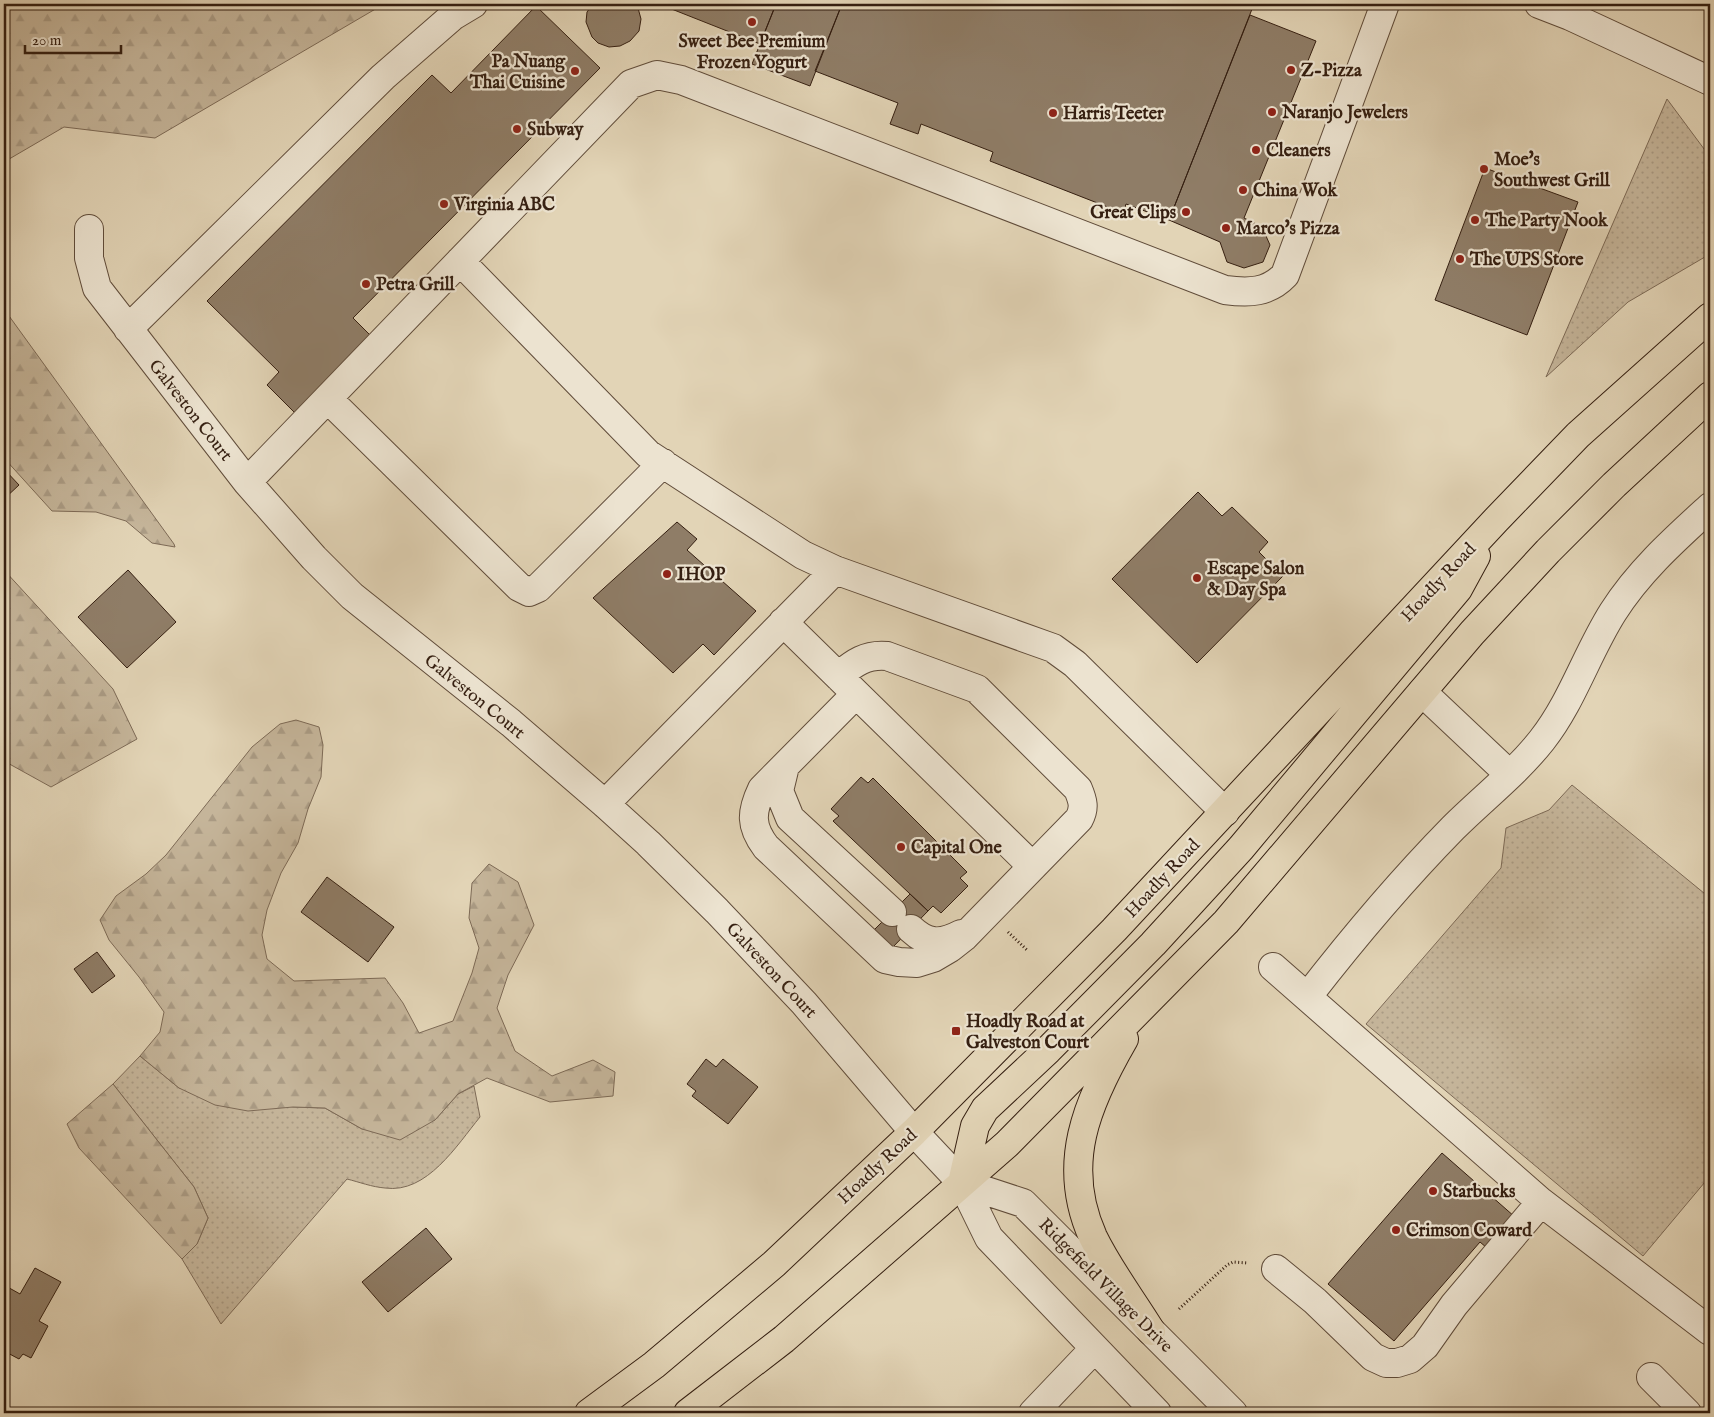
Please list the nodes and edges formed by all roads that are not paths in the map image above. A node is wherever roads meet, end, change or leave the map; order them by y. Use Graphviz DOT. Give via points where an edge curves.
graph roads {
  1 [pos="473,4"];
  2 [pos="1385,4"];
  3 [pos="1539,4"];
  4 [pos="1710,80"];
  5 [pos="89,229"];
  6 [pos="460,261"];
  7 [pos="1710,317"];
  8 [pos="128,329"];
  9 [pos="1710,396"];
  10 [pos="328,399"];
  11 [pos="663,463"];
  12 [pos="247,482"];
  13 [pos="1710,507"];
  14 [pos="1496,520"];
  15 [pos="835,570"];
  16 [pos="783,622"];
  17 [pos="847,685"];
  18 [pos="1422,692"];
  19 [pos="785,766"];
  20 [pos="1509,774"];
  21 [pos="605,804"];
  22 [pos="1225,812"];
  23 [pos="1032,866"];
  24 [pos="974,927"];
  25 [pos="1274,967"];
  26 [pos="1308,996"];
  27 [pos="1142,1007"];
  28 [pos="914,1132"];
  29 [pos="962,1183"];
  30 [pos="1541,1202"];
  31 [pos="1266,1267"];
  32 [pos="1710,1330"];
  33 [pos="1151,1331"];
  34 [pos="1094,1350"];
  35 [pos="1651,1377"];
  36 [pos="589,1413"];
  37 [pos="688,1413"];
  38 [pos="1033,1413"];
  39 [pos="1157,1413"];
  40 [pos="1233,1413"];
  41 [pos="1687,1413"];
  1 -- 8 [label="street" via="453,16 382,77"];
  2 -- 6 [label="street" via="1285,275 1266,289 1246,293 1225,290 681,80 657,75 631,84"];
  3 -- 4 [label="street"];
  5 -- 8 [label="street, Galveston Court" via="89,258 97,288"];
  6 -- 10 [label="street"];
  6 -- 11 [label="street" via="648,454"];
  7 -- 14 [label="main road, Hoadly Road" via="1578,435"];
  8 -- 12 [label="street, Galveston Court"];
  9 -- 18 [label="main road" via="1548,551"];
  10 -- 11 [label="street" via="519,588 528,592 538,588"];
  10 -- 12 [label="street"];
  11 -- 15 [label="street" via="803,555"];
  12 -- 21 [label="street, Galveston Court" via="352,596"];
  13 -- 20 [label="street" via="1636,580 1612,613 1557,718"];
  14 -- 22 [label="main road, Hoadly Road"];
  14 -- 29 [label="main road" via="1458,589 1241,848 1056,1043 985,1109 975,1126"];
  15 -- 16 [label="street"];
  15 -- 22 [label="street" via="1053,648 1075,664"];
  16 -- 17 [label="street"];
  16 -- 21 [label="street"];
  17 -- 19 [label="street"];
  17 -- 23 [label="street"];
  17 -- 23 [label="street" via="858,660 874,655 887,656 977,689 1078,790 1082,799 1084,810 1079,819"];
  18 -- 20 [label="street"];
  18 -- 27 [label="main road" via="1226,922"];
  19 -- 24 [label="street" via="779,791 790,818 922,940 943,941"];
  19 -- 24 [label="street" via="762,789 754,805 758,836 885,959 916,963 933,958"];
  20 -- 26 [label="street" via="1400,886 1344,949"];
  21 -- 28 [label="street, Galveston Court" via="710,904 804,1003"];
  22 -- 28 [label="main road, Hoadly Road" via="1016,1031"];
  23 -- 24 [label="street"];
  25 -- 26 [label="street"];
  26 -- 30 [label="street"];
  27 -- 29 [label="main road" via="1007,1144"];
  27 -- 33 [label="main road" via="1096,1090 1083,1127 1078,1175 1082,1206 1094,1238"];
  28 -- 29 [label="street, Ridgefield Village Drive"];
  28 -- 36 [label="main road, Hoadly Road" via="774,1264 654,1365"];
  29 -- 33 [label="street, Ridgefield Village Drive" via="1023,1204"];
  29 -- 34 [label="street, Ridgefield Village Drive" via="989,1238"];
  29 -- 37 [label="main road" via="784,1339"];
  30 -- 31 [label="street" via="1454,1305 1425,1346 1410,1359 1397,1364 1374,1357 1315,1301"];
  30 -- 32 [label="street"];
  33 -- 40 [label="street, Ridgefield Village Drive"];
  34 -- 38 [label="street"];
  34 -- 39 [label="street, Ridgefield Village Drive"];
  35 -- 41 [label="street"];
}
